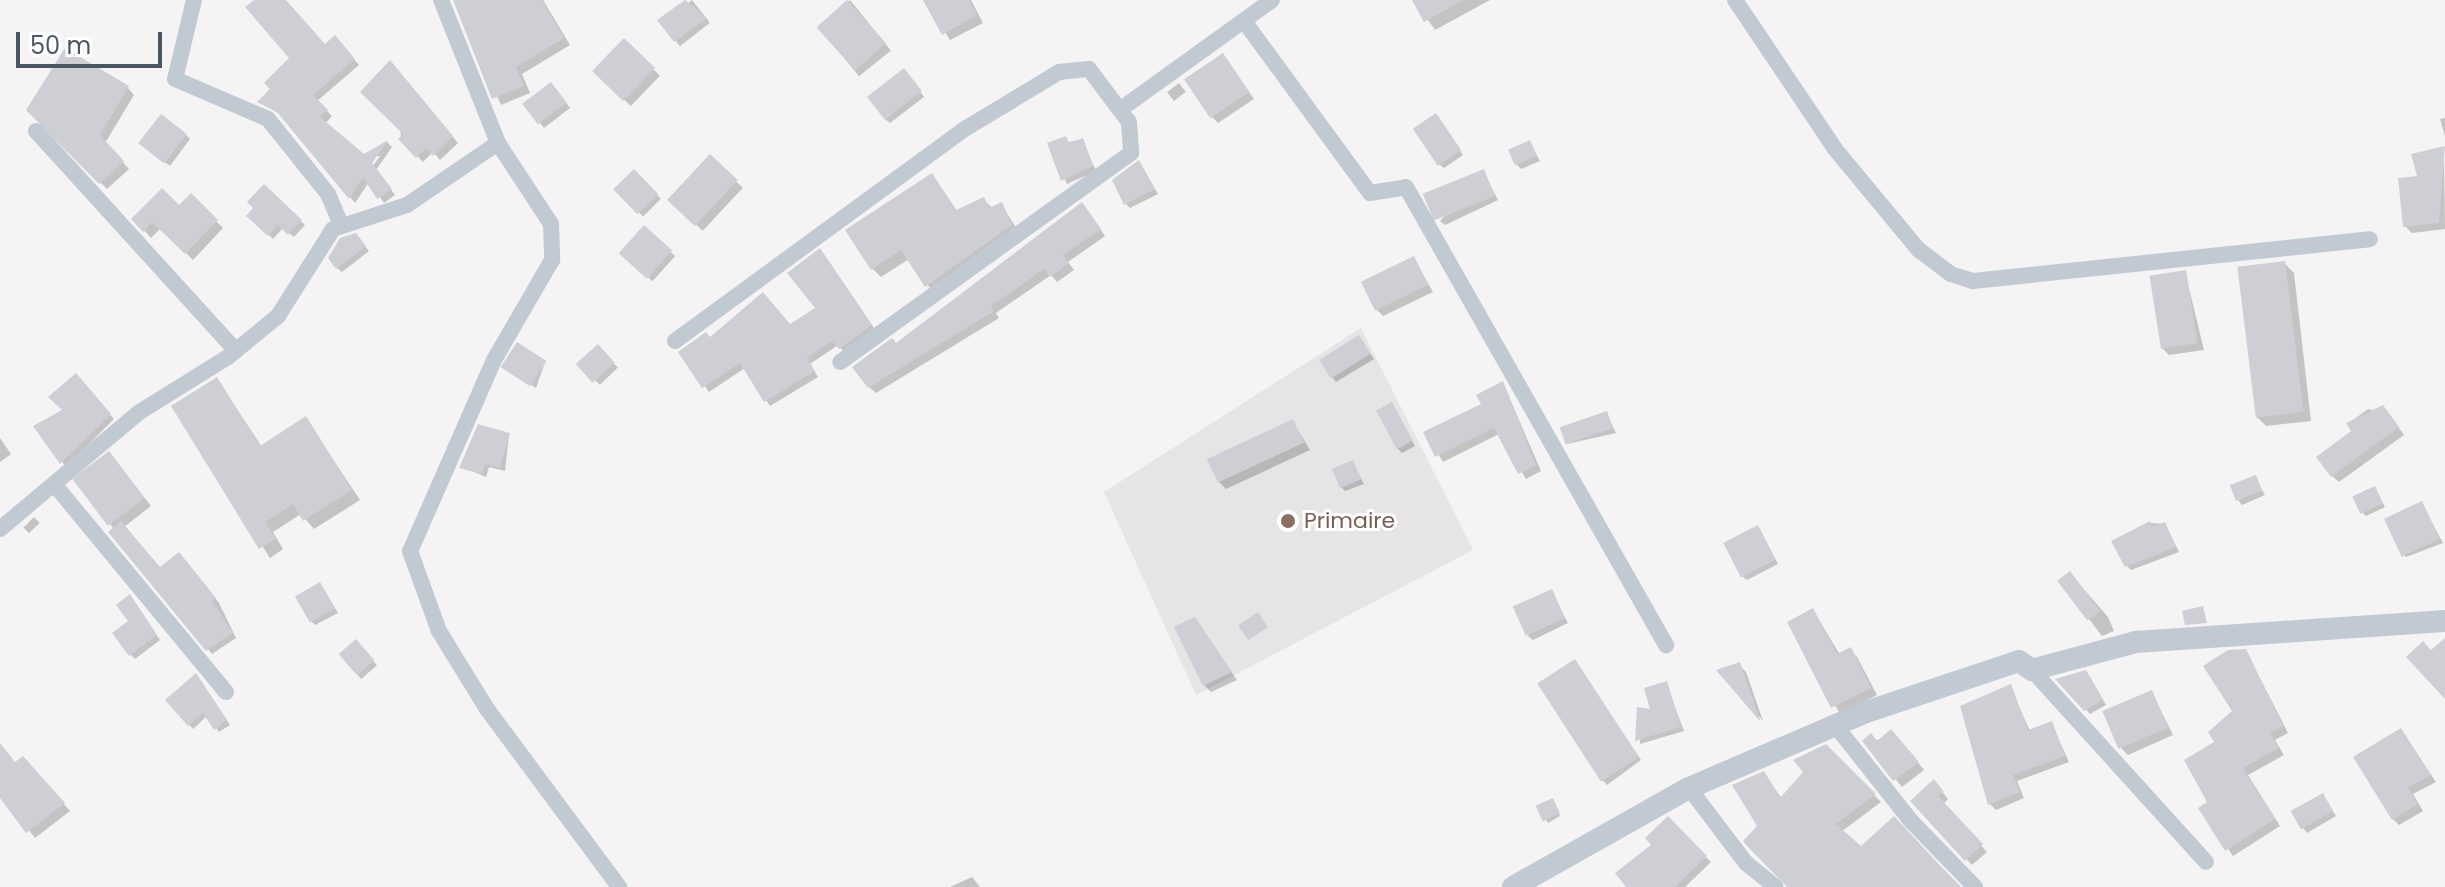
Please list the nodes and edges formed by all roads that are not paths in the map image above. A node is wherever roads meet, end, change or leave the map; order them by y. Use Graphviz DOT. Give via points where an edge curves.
graph roads {
  1 [pos="194,0"];
  2 [pos="441,0"];
  3 [pos="1272,0"];
  4 [pos="1735,0"];
  5 [pos="1244,21"];
  6 [pos="1121,109"];
  7 [pos="36,131"];
  8 [pos="498,143"];
  9 [pos="341,224"];
  10 [pos="2370,239"];
  11 [pos="675,341"];
  12 [pos="236,351"];
  13 [pos="840,362"];
  14 [pos="54,484"];
  15 [pos="0,529"];
  16 [pos="2445,621"];
  17 [pos="1666,645"];
  18 [pos="2032,670"];
  19 [pos="226,692"];
  20 [pos="1835,725"];
  21 [pos="1689,788"];
  22 [pos="2206,862"];
  23 [pos="619,887"];
  24 [pos="1513,887"];
  25 [pos="1776,887"];
  26 [pos="1975,887"];
  1 -- 9 [label="street" via="175,79 268,119 328,194"];
  2 -- 8 [label="street"];
  3 -- 5 [label="street"];
  4 -- 10 [label="street" via="1835,149 1919,250 1951,274 1973,281"];
  5 -- 6 [label="street"];
  5 -- 17 [label="street" via="1370,193 1406,187"];
  6 -- 11 [label="street" via="1089,69 1059,72 874,192"];
  6 -- 13 [label="street" via="1134,136 1131,153"];
  7 -- 12 [label="street"];
  8 -- 9 [label="street" via="407,205"];
  8 -- 23 [label="street" via="551,224 552,260 494,360 410,551 439,631 487,709"];
  9 -- 12 [label="street" via="320,241 278,316"];
  12 -- 14 [label="street" via="138,413"];
  14 -- 15 [label="street"];
  14 -- 19 [label="street"];
  16 -- 18 [label="street" via="2136,642"];
  18 -- 20 [label="street" via="2019,661"];
  18 -- 22 [label="street"];
  20 -- 21 [label="street"];
  20 -- 26 [label="street" via="1912,822"];
  21 -- 24 [label="street"];
  21 -- 25 [label="street" via="1746,863"];
}
